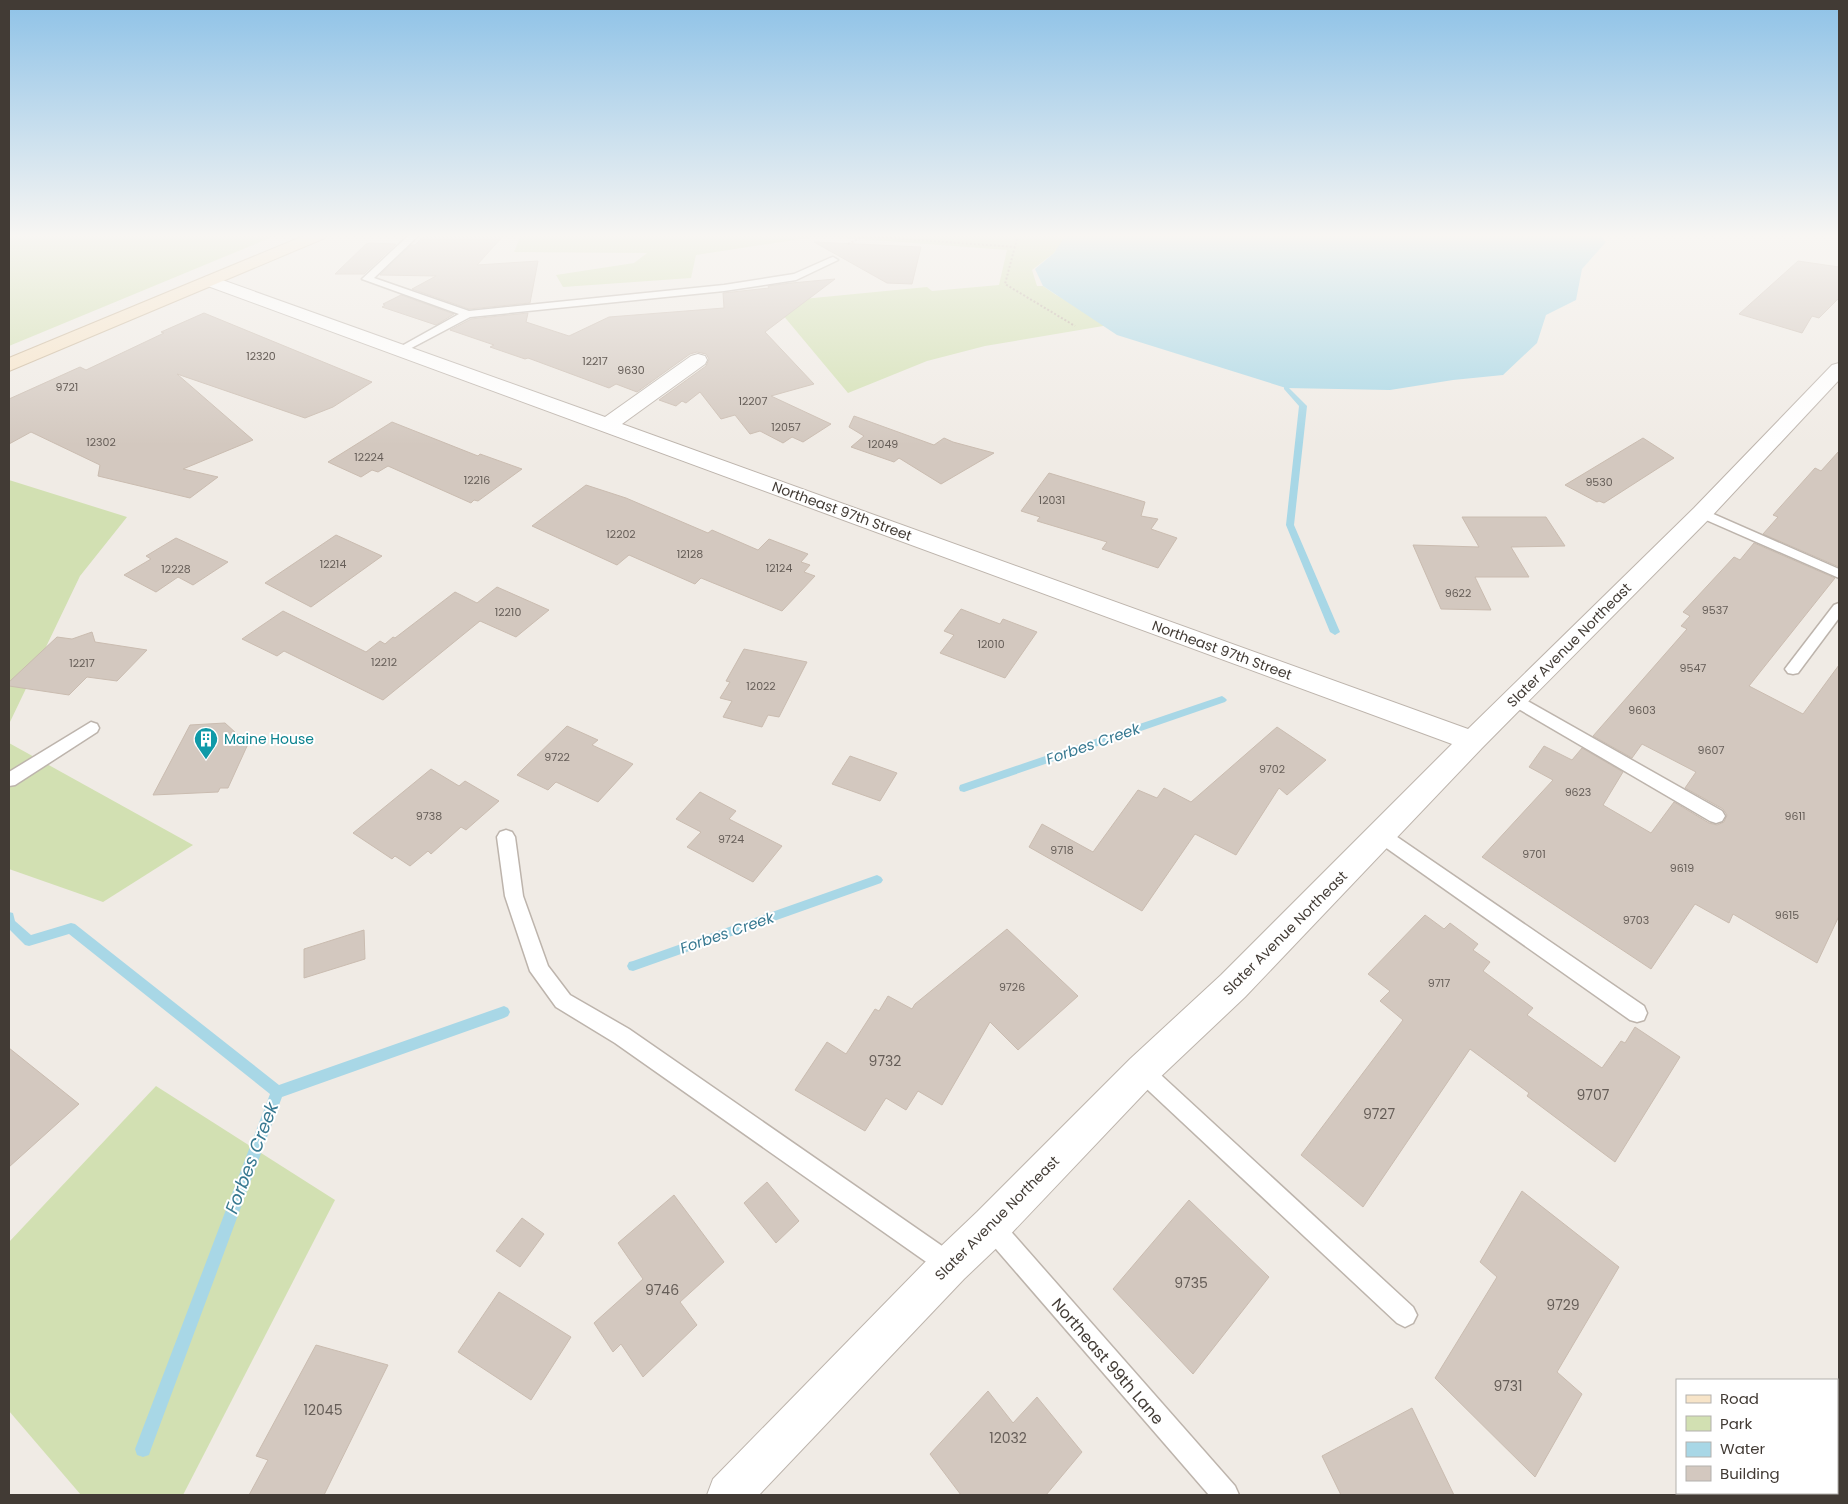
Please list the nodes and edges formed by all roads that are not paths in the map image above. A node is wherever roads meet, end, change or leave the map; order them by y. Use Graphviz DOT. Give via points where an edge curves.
graph roads {
  1 [pos="154,305"];
  2 [pos="278,305"];
  3 [pos="443,305"];
  4 [pos="555,305"];
  5 [pos="468,314"];
  6 [pos="402,350"];
  7 [pos="698,360"];
  8 [pos="9,366"];
  9 [pos="1839,369"];
  10 [pos="607,425"];
  11 [pos="1702,513"];
  12 [pos="1839,574"];
  13 [pos="1839,608"];
  14 [pos="1793,669"];
  15 [pos="1515,700"];
  16 [pos="91,728"];
  17 [pos="1472,741"];
  18 [pos="9,780"];
  19 [pos="1716,816"];
  20 [pos="1381,835"];
  21 [pos="506,838"];
  22 [pos="1636,1013"];
  23 [pos="1142,1071"];
  24 [pos="991,1226"];
  25 [pos="950,1265"];
  26 [pos="1405,1315"];
  27 [pos="729,1495"];
  28 [pos="1226,1495"];
  1 -- 8 [label="main road"];
  2 -- 6 [label="street, Northeast 97th Street"];
  3 -- 5 [label="lane"];
  4 -- 5 [label="lane"];
  5 -- 6 [label="lane"];
  6 -- 10 [label="street, Northeast 97th Street"];
  7 -- 10 [label="street"];
  9 -- 11 [label="street, Slater Avenue Northeast"];
  10 -- 17 [label="street, Northeast 97th Street"];
  11 -- 12 [label="lane"];
  11 -- 15 [label="street, Slater Avenue Northeast"];
  13 -- 14 [label="lane"];
  15 -- 17 [label="street, Slater Avenue Northeast"];
  15 -- 19 [label="lane"];
  16 -- 18 [label="lane"];
  17 -- 20 [label="street, Slater Avenue Northeast"];
  20 -- 22 [label="lane"];
  20 -- 23 [label="street, Slater Avenue Northeast" via="1233,986"];
  21 -- 25 [label="lane" via="514,896 540,971 564,1001 622,1036"];
  23 -- 24 [label="street, Slater Avenue Northeast"];
  23 -- 26 [label="lane"];
  24 -- 25 [label="street, Slater Avenue Northeast"];
  24 -- 28 [label="lane, Northeast 99th Lane"];
  25 -- 27 [label="street, Slater Avenue Northeast"];
}
